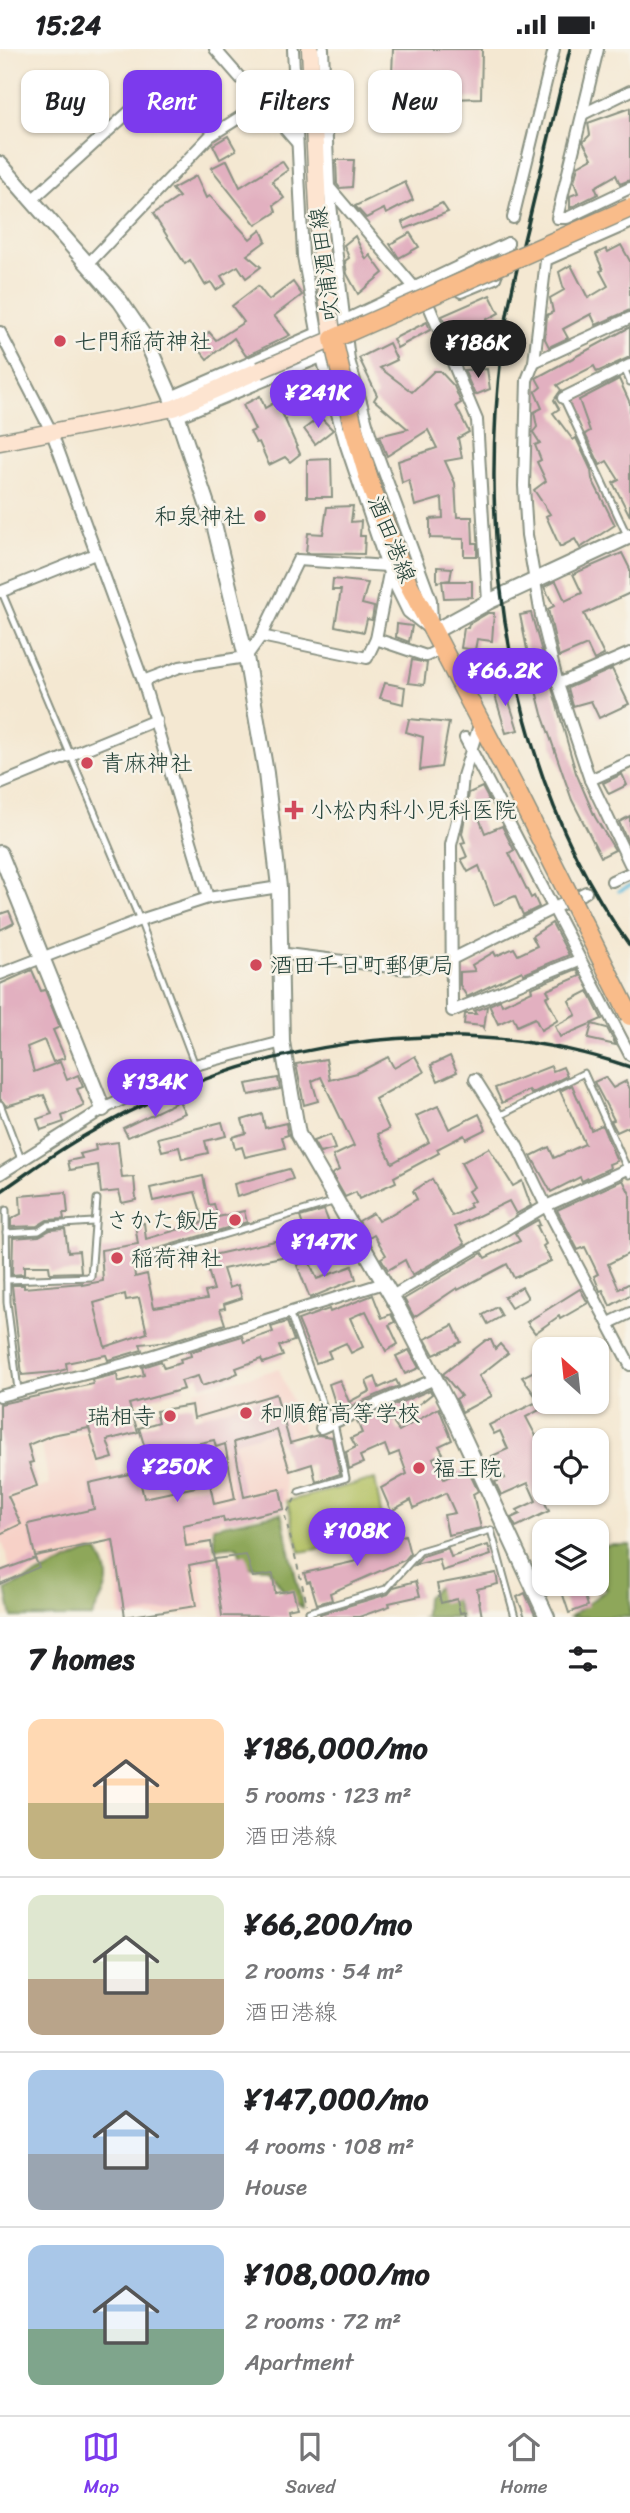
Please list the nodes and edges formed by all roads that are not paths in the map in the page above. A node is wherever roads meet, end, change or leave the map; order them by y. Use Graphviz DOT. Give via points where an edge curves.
graph roads {
  1 [pos="215,49"];
  2 [pos="293,49"];
  3 [pos="310,49"];
  4 [pos="323,49"];
  5 [pos="554,49"];
  6 [pos="598,49"];
  7 [pos="236,74"];
  8 [pos="630,91"];
  9 [pos="583,114"];
  10 [pos="123,117"];
  11 [pos="236,120"];
  12 [pos="288,133"];
  13 [pos="297,143"];
  14 [pos="0,164"];
  15 [pos="330,187"];
  16 [pos="630,188"];
  17 [pos="32,200"];
  18 [pos="630,208"];
  19 [pos="513,218"];
  20 [pos="567,218"];
  21 [pos="630,223"];
  22 [pos="564,251"];
  23 [pos="88,264"];
  24 [pos="414,287"];
  25 [pos="429,306"];
  26 [pos="630,318"];
  27 [pos="342,322"];
  28 [pos="0,332"];
  29 [pos="332,338"];
  30 [pos="322,358"];
  31 [pos="534,362"];
  32 [pos="627,367"];
  33 [pos="630,382"];
  34 [pos="563,398"];
  35 [pos="174,407"];
  36 [pos="52,433"];
  37 [pos="0,442"];
  38 [pos="629,538"];
  39 [pos="95,554"];
  40 [pos="388,570"];
  41 [pos="536,580"];
  42 [pos="1,590"];
  43 [pos="488,602"];
  44 [pos="433,632"];
  45 [pos="261,636"];
  46 [pos="376,639"];
  47 [pos="441,649"];
  48 [pos="630,653"];
  49 [pos="246,657"];
  50 [pos="143,681"];
  51 [pos="558,684"];
  52 [pos="156,720"];
  53 [pos="480,722"];
  54 [pos="465,738"];
  55 [pos="472,748"];
  56 [pos="69,756"];
  57 [pos="630,762"];
  58 [pos="590,780"];
  59 [pos="0,784"];
  60 [pos="0,853"];
  61 [pos="630,864"];
  62 [pos="630,873"];
  63 [pos="612,881"];
  64 [pos="279,887"];
  65 [pos="586,892"];
  66 [pos="208,898"];
  67 [pos="553,909"];
  68 [pos="140,920"];
  69 [pos="279,953"];
  70 [pos="41,957"];
  71 [pos="450,960"];
  72 [pos="579,960"];
  73 [pos="0,974"];
  74 [pos="630,1016"];
  75 [pos="282,1042"];
  76 [pos="630,1055"];
  77 [pos="195,1065"];
  78 [pos="475,1079"];
  79 [pos="0,1104"];
  80 [pos="103,1109"];
  81 [pos="499,1116"];
  82 [pos="22,1159"];
  83 [pos="629,1171"];
  84 [pos="0,1174"];
  85 [pos="97,1199"];
  86 [pos="337,1201"];
  87 [pos="546,1206"];
  88 [pos="6,1210"];
  89 [pos="93,1222"];
  90 [pos="6,1233"];
  91 [pos="152,1256"];
  92 [pos="7,1280"];
  93 [pos="384,1283"];
  94 [pos="392,1296"];
  95 [pos="3,1302"];
  96 [pos="289,1312"];
  97 [pos="630,1313"];
  98 [pos="609,1323"];
  99 [pos="630,1365"];
  100 [pos="435,1379"];
  101 [pos="18,1390"];
  102 [pos="0,1396"];
  103 [pos="328,1425"];
  104 [pos="299,1492"];
  105 [pos="309,1614"];
  106 [pos="515,1617"];
  107 [pos="547,1617"];
  1 -- 7 [label="street"];
  2 -- 13 [label="street"];
  3 -- 29 [label="main road, 吹浦酒田線, bridge" via="320,246"];
  4 -- 15 [label="street"];
  5 -- 19 [label="street"];
  6 -- 9 [label="street"];
  8 -- 9 [label="street"];
  9 -- 20 [label="street" via="557,218"];
  10 -- 17 [label="street"];
  11 -- 23 [label="street" via="210,136"];
  12 -- 13 [label="street"];
  13 -- 29 [label="street" via="303,256"];
  14 -- 17 [label="street"];
  15 -- 24 [label="street"];
  15 -- 27 [label="street"];
  16 -- 20 [label="street"];
  17 -- 23 [label="street"];
  18 -- 29 [label="main road, bridge"];
  20 -- 22 [label="street"];
  21 -- 22 [label="street"];
  22 -- 31 [label="street" via="546,260"];
  23 -- 35 [label="street" via="145,336"];
  24 -- 25 [label="street" via="508,243 495,278"];
  24 -- 27 [label="street"];
  25 -- 29 [label="street"];
  25 -- 43 [label="street" via="477,420"];
  26 -- 31 [label="street"];
  27 -- 29 [label="street"];
  27 -- 29 [label="street"];
  28 -- 36 [label="street"];
  29 -- 30 [label="street"];
  29 -- 30 [label="street"];
  29 -- 35 [label="street"];
  29 -- 35 [label="main road, 吹浦酒田線, bridge"];
  29 -- 44 [label="main road, 酒田港線, bridge" via="372,490 408,583"];
  29 -- 44 [label="street" via="431,600"];
  30 -- 35 [label="street"];
  30 -- 40 [label="street"];
  31 -- 41 [label="street" via="527,380 524,436 527,535"];
  32 -- 33 [label="lane"];
  32 -- 34 [label="street"];
  34 -- 38 [label="lane"];
  35 -- 36 [label="main road, 吹浦酒田線"];
  35 -- 49 [label="street" via="215,528"];
  36 -- 37 [label="main road, 吹浦酒田線"];
  36 -- 39 [label="street"];
  38 -- 41 [label="street"];
  39 -- 42 [label="street"];
  39 -- 50 [label="street"];
  40 -- 44 [label="street" via="408,612"];
  40 -- 45 [label="street" via="298,560"];
  40 -- 46 [label="street"];
  41 -- 43 [label="street"];
  41 -- 51 [label="street"];
  42 -- 56 [label="lane"];
  43 -- 44 [label="street"];
  44 -- 47 [label="main road, 酒田港線"];
  45 -- 46 [label="street" via="367,658"];
  45 -- 49 [label="street"];
  46 -- 47 [label="street" via="426,656"];
  47 -- 53 [label="main road, 酒田港線"];
  48 -- 51 [label="street"];
  49 -- 50 [label="street" via="180,667"];
  49 -- 64 [label="street" via="272,810"];
  50 -- 52 [label="street"];
  51 -- 58 [label="street"];
  52 -- 56 [label="street"];
  52 -- 66 [label="street"];
  53 -- 55 [label="street"];
  53 -- 74 [label="main road, 酒田港線, bridge"];
  54 -- 55 [label="street"];
  55 -- 67 [label="street"];
  55 -- 71 [label="street" via="452,845"];
  56 -- 59 [label="street"];
  56 -- 68 [label="lane"];
  57 -- 58 [label="street"];
  58 -- 61 [label="street"];
  60 -- 70 [label="street"];
  62 -- 63 [label="street"];
  64 -- 66 [label="street"];
  64 -- 69 [label="street"];
  65 -- 67 [label="street"];
  66 -- 68 [label="street"];
  67 -- 71 [label="street"];
  67 -- 72 [label="street"];
  68 -- 70 [label="street"];
  68 -- 77 [label="lane"];
  69 -- 71 [label="street" via="407,969"];
  69 -- 75 [label="street"];
  70 -- 73 [label="street"];
  70 -- 80 [label="street"];
  71 -- 72 [label="street" via="452,1011"];
  72 -- 76 [label="street"];
  75 -- 77 [label="street"];
  75 -- 86 [label="street" via="298,1135"];
  77 -- 80 [label="street"];
  78 -- 81 [label="street"];
  79 -- 82 [label="lane"];
  80 -- 82 [label="street"];
  81 -- 83 [label="lane" via="584,1073"];
  81 -- 87 [label="street"];
  82 -- 84 [label="street"];
  83 -- 87 [label="street"];
  85 -- 89 [label="lane"];
  86 -- 91 [label="lane"];
  86 -- 93 [label="street"];
  87 -- 94 [label="street"];
  87 -- 98 [label="street"];
  88 -- 90 [label="lane"];
  89 -- 90 [label="lane"];
  89 -- 92 [label="lane" via="91,1277"];
  90 -- 92 [label="lane"];
  92 -- 95 [label="lane"];
  93 -- 94 [label="street"];
  93 -- 96 [label="street"];
  94 -- 100 [label="street"];
  95 -- 101 [label="lane"];
  96 -- 101 [label="street" via="128,1363"];
  96 -- 103 [label="lane"];
  97 -- 98 [label="street"];
  98 -- 99 [label="street"];
  100 -- 103 [label="street"];
  100 -- 107 [label="street"];
  101 -- 102 [label="street"];
  103 -- 104 [label="lane" via="346,1478"];
  105 -- 106 [label="lane" via="386,1588 420,1551 491,1530"];
}
